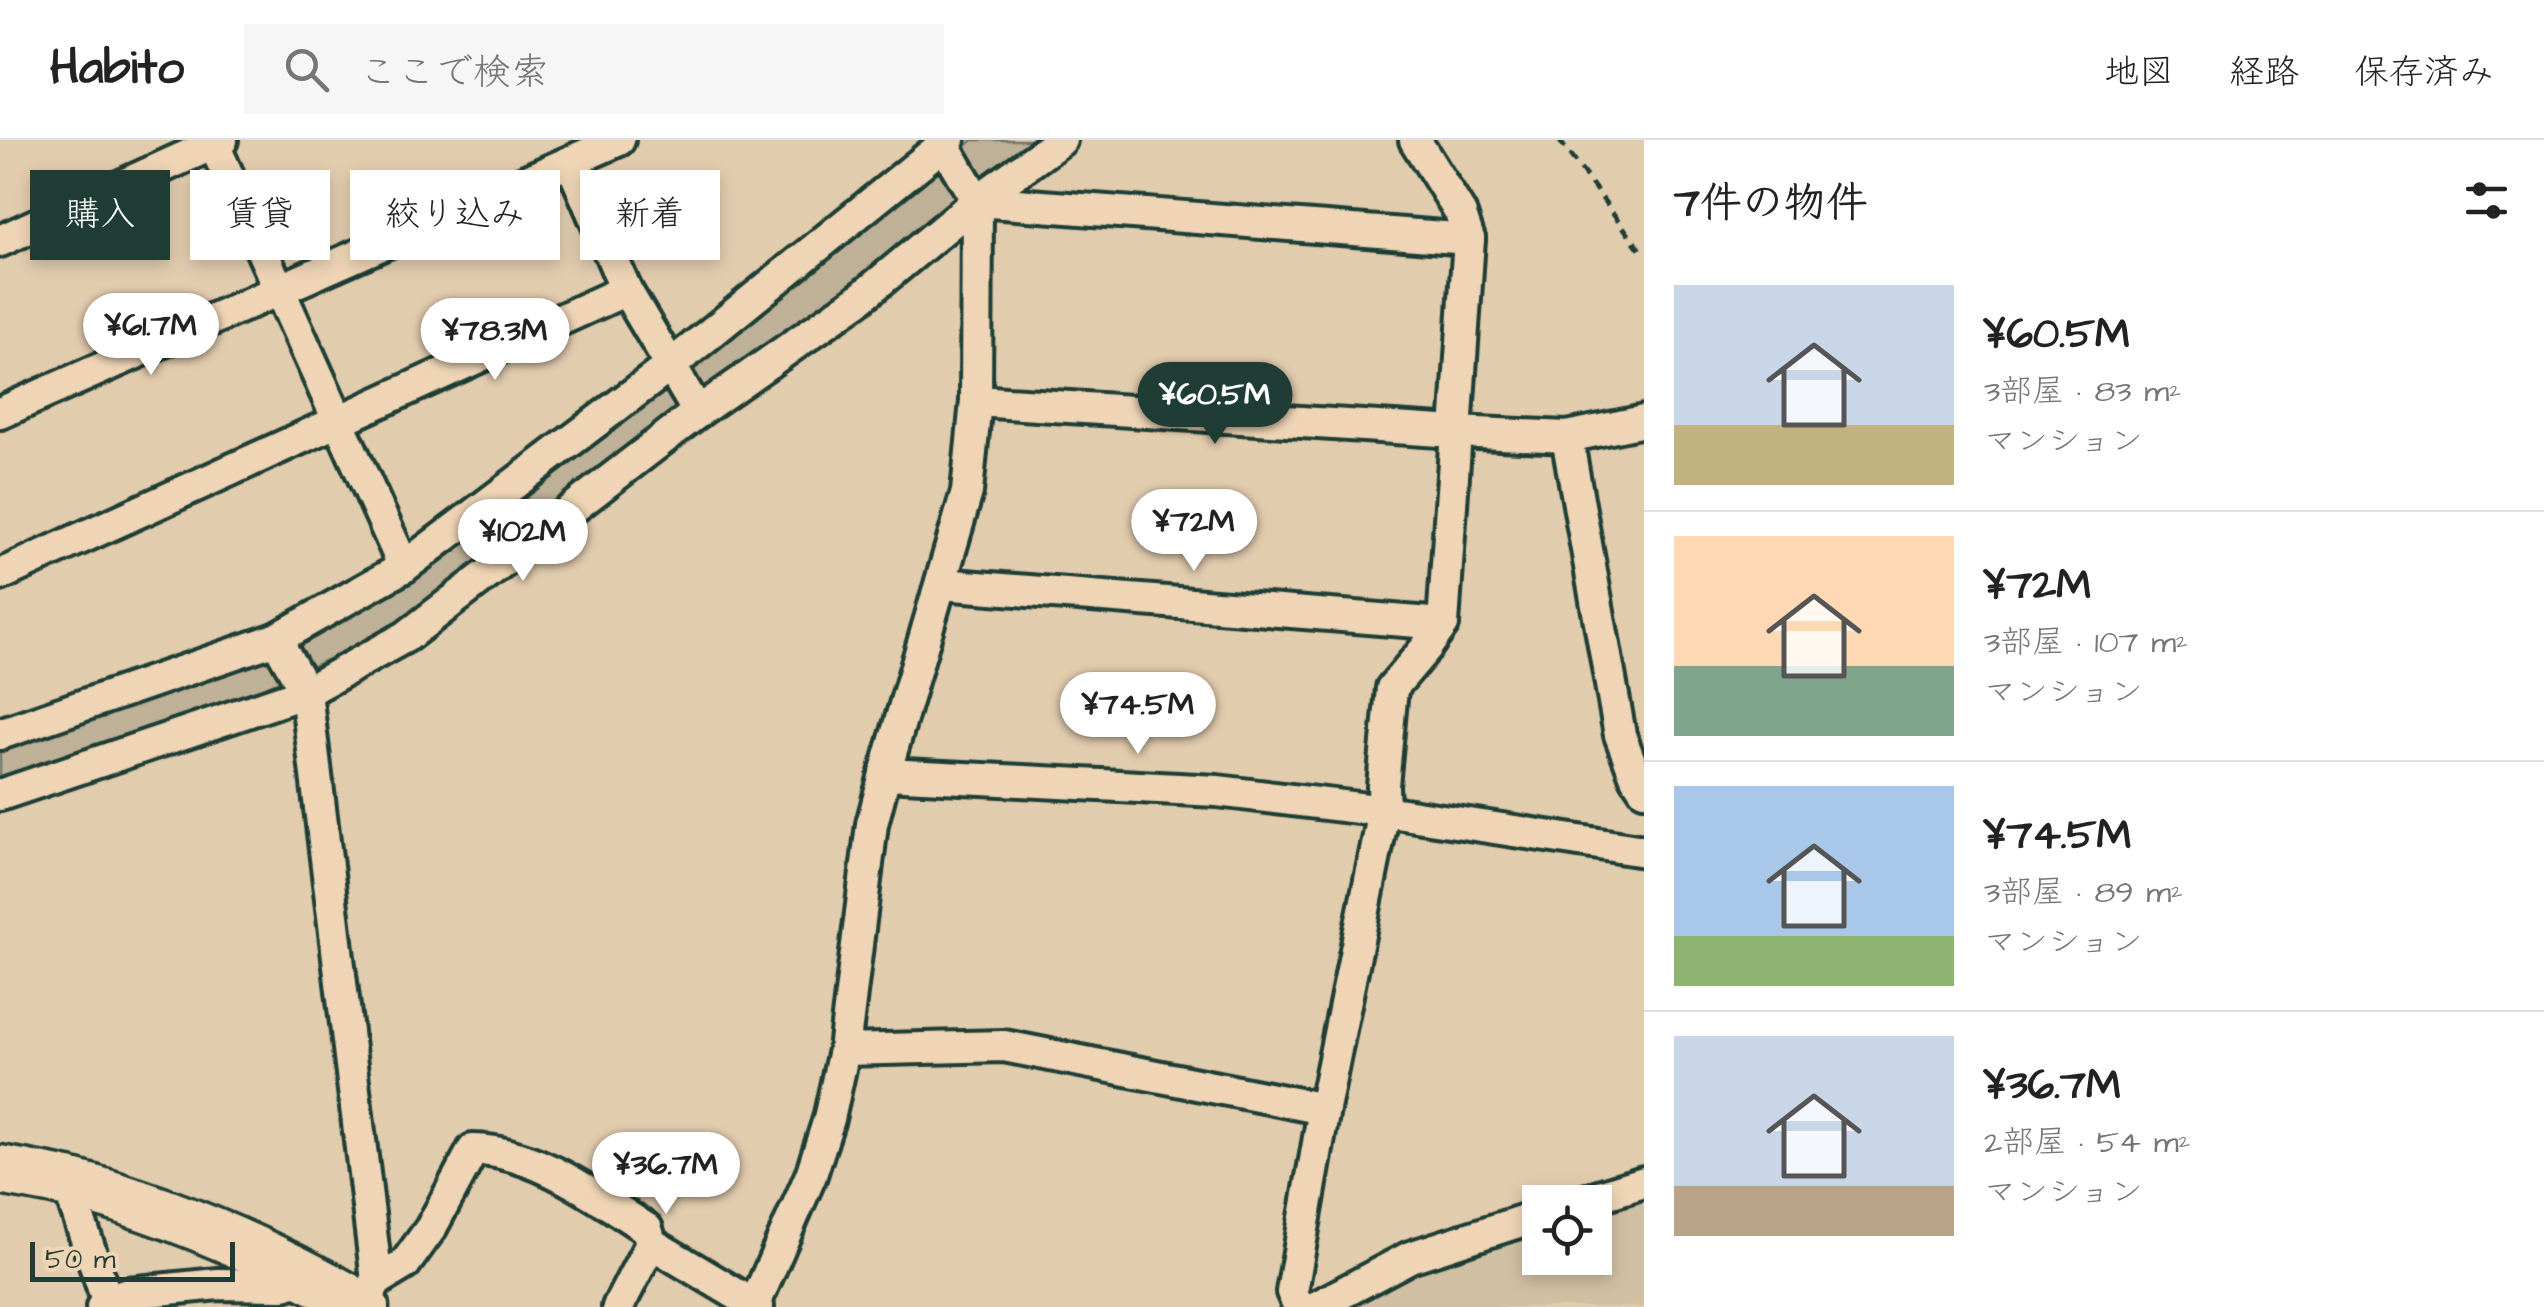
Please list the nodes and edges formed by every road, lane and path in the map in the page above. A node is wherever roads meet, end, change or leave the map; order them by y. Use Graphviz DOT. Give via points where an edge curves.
graph roads {
  1 [pos="619,140"];
  2 [pos="1061,140"];
  3 [pos="1415,140"];
  4 [pos="1559,140"];
  5 [pos="216,141"];
  6 [pos="944,141"];
  7 [pos="571,163"];
  8 [pos="977,202"];
  9 [pos="1468,240"];
  10 [pos="0,241"];
  11 [pos="1644,255"];
  12 [pos="277,289"];
  13 [pos="626,290"];
  14 [pos="670,366"];
  15 [pos="976,402"];
  16 [pos="698,412"];
  17 [pos="0,413"];
  18 [pos="1644,421"];
  19 [pos="340,422"];
  20 [pos="1456,432"];
  21 [pos="1567,436"];
  22 [pos="404,567"];
  23 [pos="0,574"];
  24 [pos="941,584"];
  25 [pos="1443,624"];
  26 [pos="276,639"];
  27 [pos="306,692"];
  28 [pos="0,734"];
  29 [pos="884,774"];
  30 [pos="1644,789"];
  31 [pos="0,795"];
  32 [pos="1384,811"];
  33 [pos="1644,851"];
  34 [pos="844,1050"];
  35 [pos="1324,1109"];
  36 [pos="0,1170"];
  37 [pos="1644,1182"];
  38 [pos="67,1183"];
  39 [pos="1612,1192"];
  40 [pos="1522,1221"];
  41 [pos="651,1242"];
  42 [pos="308,1277"];
  43 [pos="368,1298"];
  44 [pos="104,1304"];
  45 [pos="757,1306"];
  46 [pos="618,1307"];
  47 [pos="1299,1307"];
  48 [pos="1316,1307"];
  1 -- 7 [label="street"];
  2 -- 8 [label="street"];
  3 -- 9 [label="street" via="1460,212"];
  4 -- 11 [label="path"];
  5 -- 10 [label="street"];
  5 -- 12 [label="street"];
  6 -- 8 [label="street"];
  6 -- 14 [label="street"];
  7 -- 12 [label="street"];
  7 -- 13 [label="street"];
  8 -- 9 [label="street"];
  8 -- 15 [label="street"];
  8 -- 16 [label="street" via="858,300"];
  9 -- 20 [label="street"];
  12 -- 17 [label="street"];
  12 -- 19 [label="street"];
  13 -- 14 [label="street"];
  13 -- 19 [label="street"];
  14 -- 16 [label="street"];
  14 -- 22 [label="street"];
  15 -- 20 [label="street"];
  15 -- 24 [label="street" via="967,492"];
  16 -- 27 [label="street" via="406,636"];
  18 -- 21 [label="street"];
  19 -- 22 [label="street"];
  19 -- 23 [label="street"];
  20 -- 21 [label="street"];
  20 -- 25 [label="street"];
  21 -- 30 [label="street" via="1620,734"];
  22 -- 26 [label="street"];
  24 -- 25 [label="street"];
  24 -- 29 [label="street"];
  25 -- 32 [label="street" via="1392,688"];
  26 -- 27 [label="street"];
  26 -- 28 [label="street"];
  27 -- 31 [label="street"];
  27 -- 43 [label="street"];
  29 -- 32 [label="street" via="1217,791"];
  29 -- 34 [label="street"];
  32 -- 33 [label="street"];
  32 -- 35 [label="street"];
  34 -- 35 [label="street" via="1004,1046"];
  34 -- 45 [label="street" via="811,1175"];
  35 -- 47 [label="street" via="1292,1292"];
  36 -- 38 [label="main road"];
  37 -- 39 [label="street"];
  38 -- 42 [label="main road" via="177,1218"];
  38 -- 44 [label="street"];
  40 -- 48 [label="street" via="1410,1257"];
  41 -- 43 [label="street" via="647,1229 541,1166 473,1150 432,1228"];
  41 -- 45 [label="street"];
  41 -- 46 [label="street"];
  42 -- 43 [label="main road"];
  42 -- 44 [label="street" via="284,1285 157,1289"];
}
